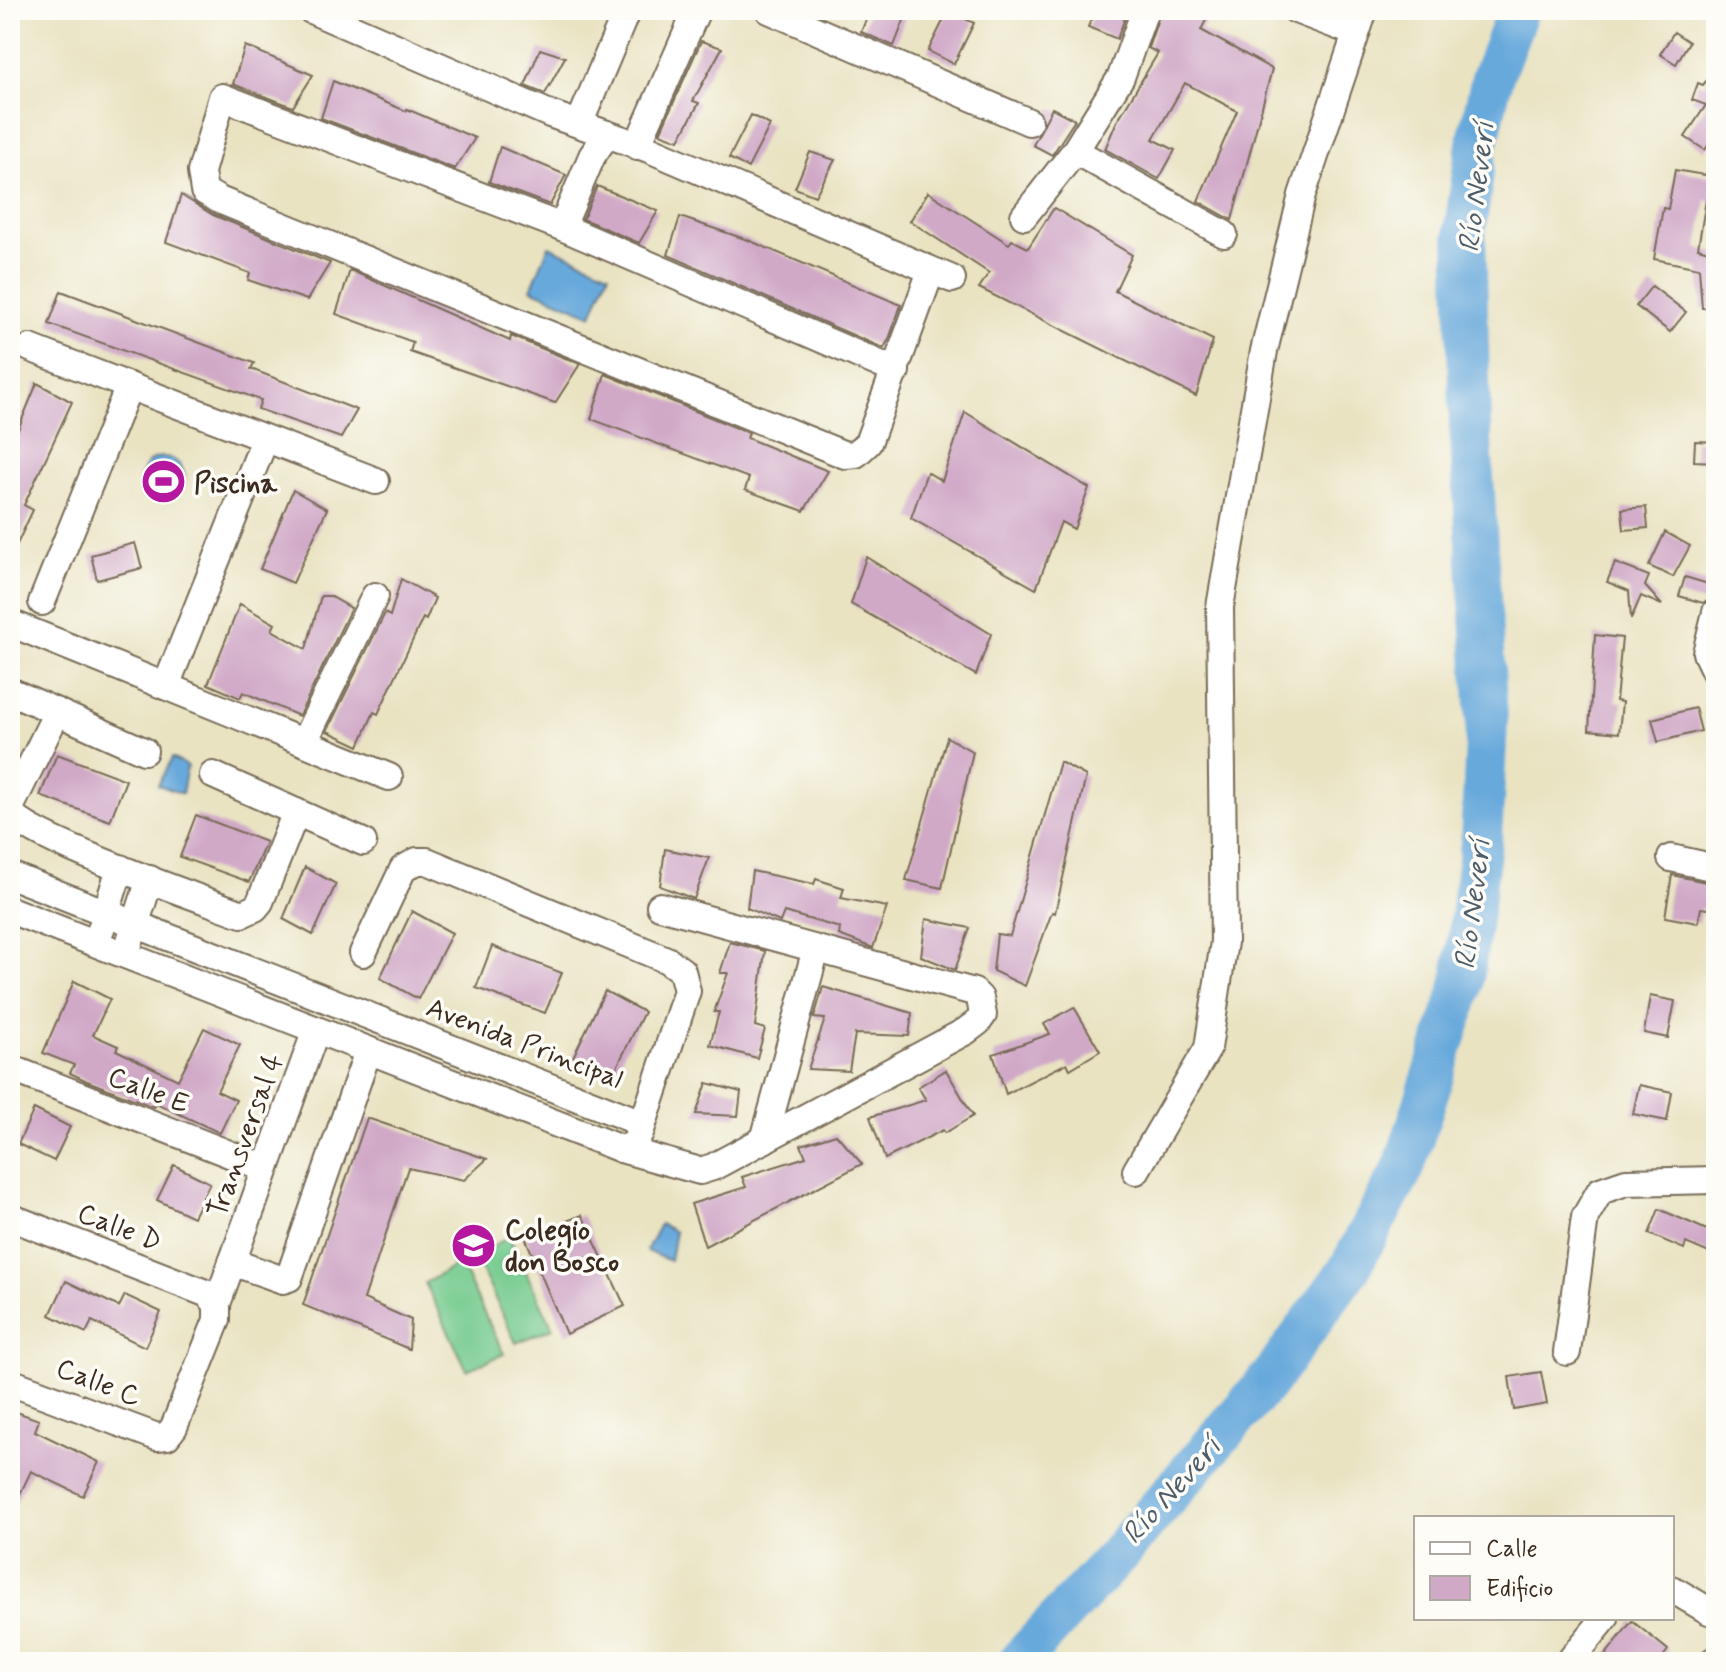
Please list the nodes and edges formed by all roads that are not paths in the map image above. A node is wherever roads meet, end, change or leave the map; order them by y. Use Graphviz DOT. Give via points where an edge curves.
graph roads {
  1 [pos="311,10"];
  2 [pos="627,10"];
  3 [pos="697,10"];
  4 [pos="769,10"];
  5 [pos="1145,10"];
  6 [pos="1296,10"];
  7 [pos="1360,22"];
  8 [pos="580,122"];
  9 [pos="1029,122"];
  10 [pos="607,134"];
  11 [pos="637,146"];
  12 [pos="1075,151"];
  13 [pos="1024,216"];
  14 [pos="562,227"];
  15 [pos="1224,234"];
  16 [pos="30,348"];
  17 [pos="896,371"];
  18 [pos="129,386"];
  19 [pos="265,439"];
  20 [pos="376,481"];
  21 [pos="375,596"];
  22 [pos="42,602"];
  23 [pos="1716,612"];
  24 [pos="10,623"];
  25 [pos="1716,674"];
  26 [pos="166,686"];
  27 [pos="10,691"];
  28 [pos="57,712"];
  29 [pos="304,742"];
  30 [pos="144,751"];
  31 [pos="213,775"];
  32 [pos="389,777"];
  33 [pos="296,812"];
  34 [pos="363,842"];
  35 [pos="1671,858"];
  36 [pos="120,868"];
  37 [pos="1716,868"];
  38 [pos="10,875"];
  39 [pos="150,879"];
  40 [pos="660,906"];
  41 [pos="10,910"];
  42 [pos="106,912"];
  43 [pos="136,924"];
  44 [pos="96,944"];
  45 [pos="816,949"];
  46 [pos="363,953"];
  47 [pos="125,955"];
  48 [pos="316,1030"];
  49 [pos="368,1051"];
  50 [pos="10,1068"];
  51 [pos="764,1140"];
  52 [pos="630,1141"];
  53 [pos="265,1168"];
  54 [pos="1136,1171"];
  55 [pos="1716,1180"];
  56 [pos="10,1217"];
  57 [pos="232,1262"];
  58 [pos="212,1299"];
  59 [pos="1567,1352"];
  60 [pos="10,1382"];
  61 [pos="167,1436"];
  62 [pos="1674,1590"];
  63 [pos="1709,1611"];
  64 [pos="1603,1620"];
  65 [pos="1569,1662"];
  1 -- 8 [label="street" via="550,114"];
  2 -- 8 [label="street"];
  3 -- 11 [label="street"];
  4 -- 9 [label="street"];
  5 -- 12 [label="street" via="1121,77"];
  6 -- 7 [label="street"];
  7 -- 54 [label="street" via="1302,195 1264,351 1220,607 1224,942 1208,1048"];
  8 -- 10 [label="street"];
  10 -- 11 [label="street"];
  10 -- 14 [label="street"];
  11 -- 17 [label="street" via="942,275"];
  12 -- 13 [label="street"];
  12 -- 15 [label="street"];
  14 -- 17 [label="street"];
  14 -- 17 [label="street" via="222,97 201,172 204,191 219,200 845,455 856,454 868,443"];
  16 -- 18 [label="street"];
  18 -- 19 [label="street"];
  18 -- 22 [label="street"];
  19 -- 20 [label="street"];
  19 -- 26 [label="street"];
  21 -- 29 [label="street"];
  23 -- 25 [label="street" via="1706,653"];
  24 -- 26 [label="street"];
  26 -- 29 [label="street"];
  27 -- 28 [label="street"];
  28 -- 30 [label="street"];
  28 -- 36 [label="street" via="11,813 30,829"];
  29 -- 32 [label="street"];
  31 -- 33 [label="street"];
  33 -- 34 [label="street"];
  33 -- 39 [label="street" via="260,902 249,911 242,914"];
  35 -- 37 [label="street"];
  36 -- 39 [label="street"];
  36 -- 42 [label="street"];
  38 -- 42 [label="street, Avenida Principal"];
  39 -- 43 [label="street"];
  40 -- 45 [label="street"];
  41 -- 44 [label="street"];
  42 -- 43 [label="street, Avenida Principal"];
  42 -- 44 [label="street"];
  43 -- 47 [label="street"];
  43 -- 52 [label="street, Avenida Principal" via="634,1120"];
  44 -- 47 [label="street"];
  45 -- 51 [label="street"];
  45 -- 51 [label="street" via="974,992 983,1015 966,1031"];
  46 -- 52 [label="street" via="403,869 427,861 667,960 682,971 687,991"];
  47 -- 48 [label="street"];
  48 -- 49 [label="street"];
  48 -- 53 [label="street, Transversal 4"];
  49 -- 52 [label="street"];
  49 -- 57 [label="street" via="289,1278"];
  50 -- 53 [label="street, Calle E"];
  51 -- 52 [label="street" via="700,1171"];
  53 -- 57 [label="street, Transversal 4"];
  55 -- 59 [label="street" via="1626,1182 1600,1191 1585,1217"];
  56 -- 58 [label="street, Calle D"];
  57 -- 58 [label="street, Transversal 4"];
  58 -- 61 [label="street, Transversal 4" via="217,1320"];
  60 -- 61 [label="street, Calle C" via="157,1437"];
  62 -- 63 [label="street"];
  64 -- 65 [label="street"];
}
